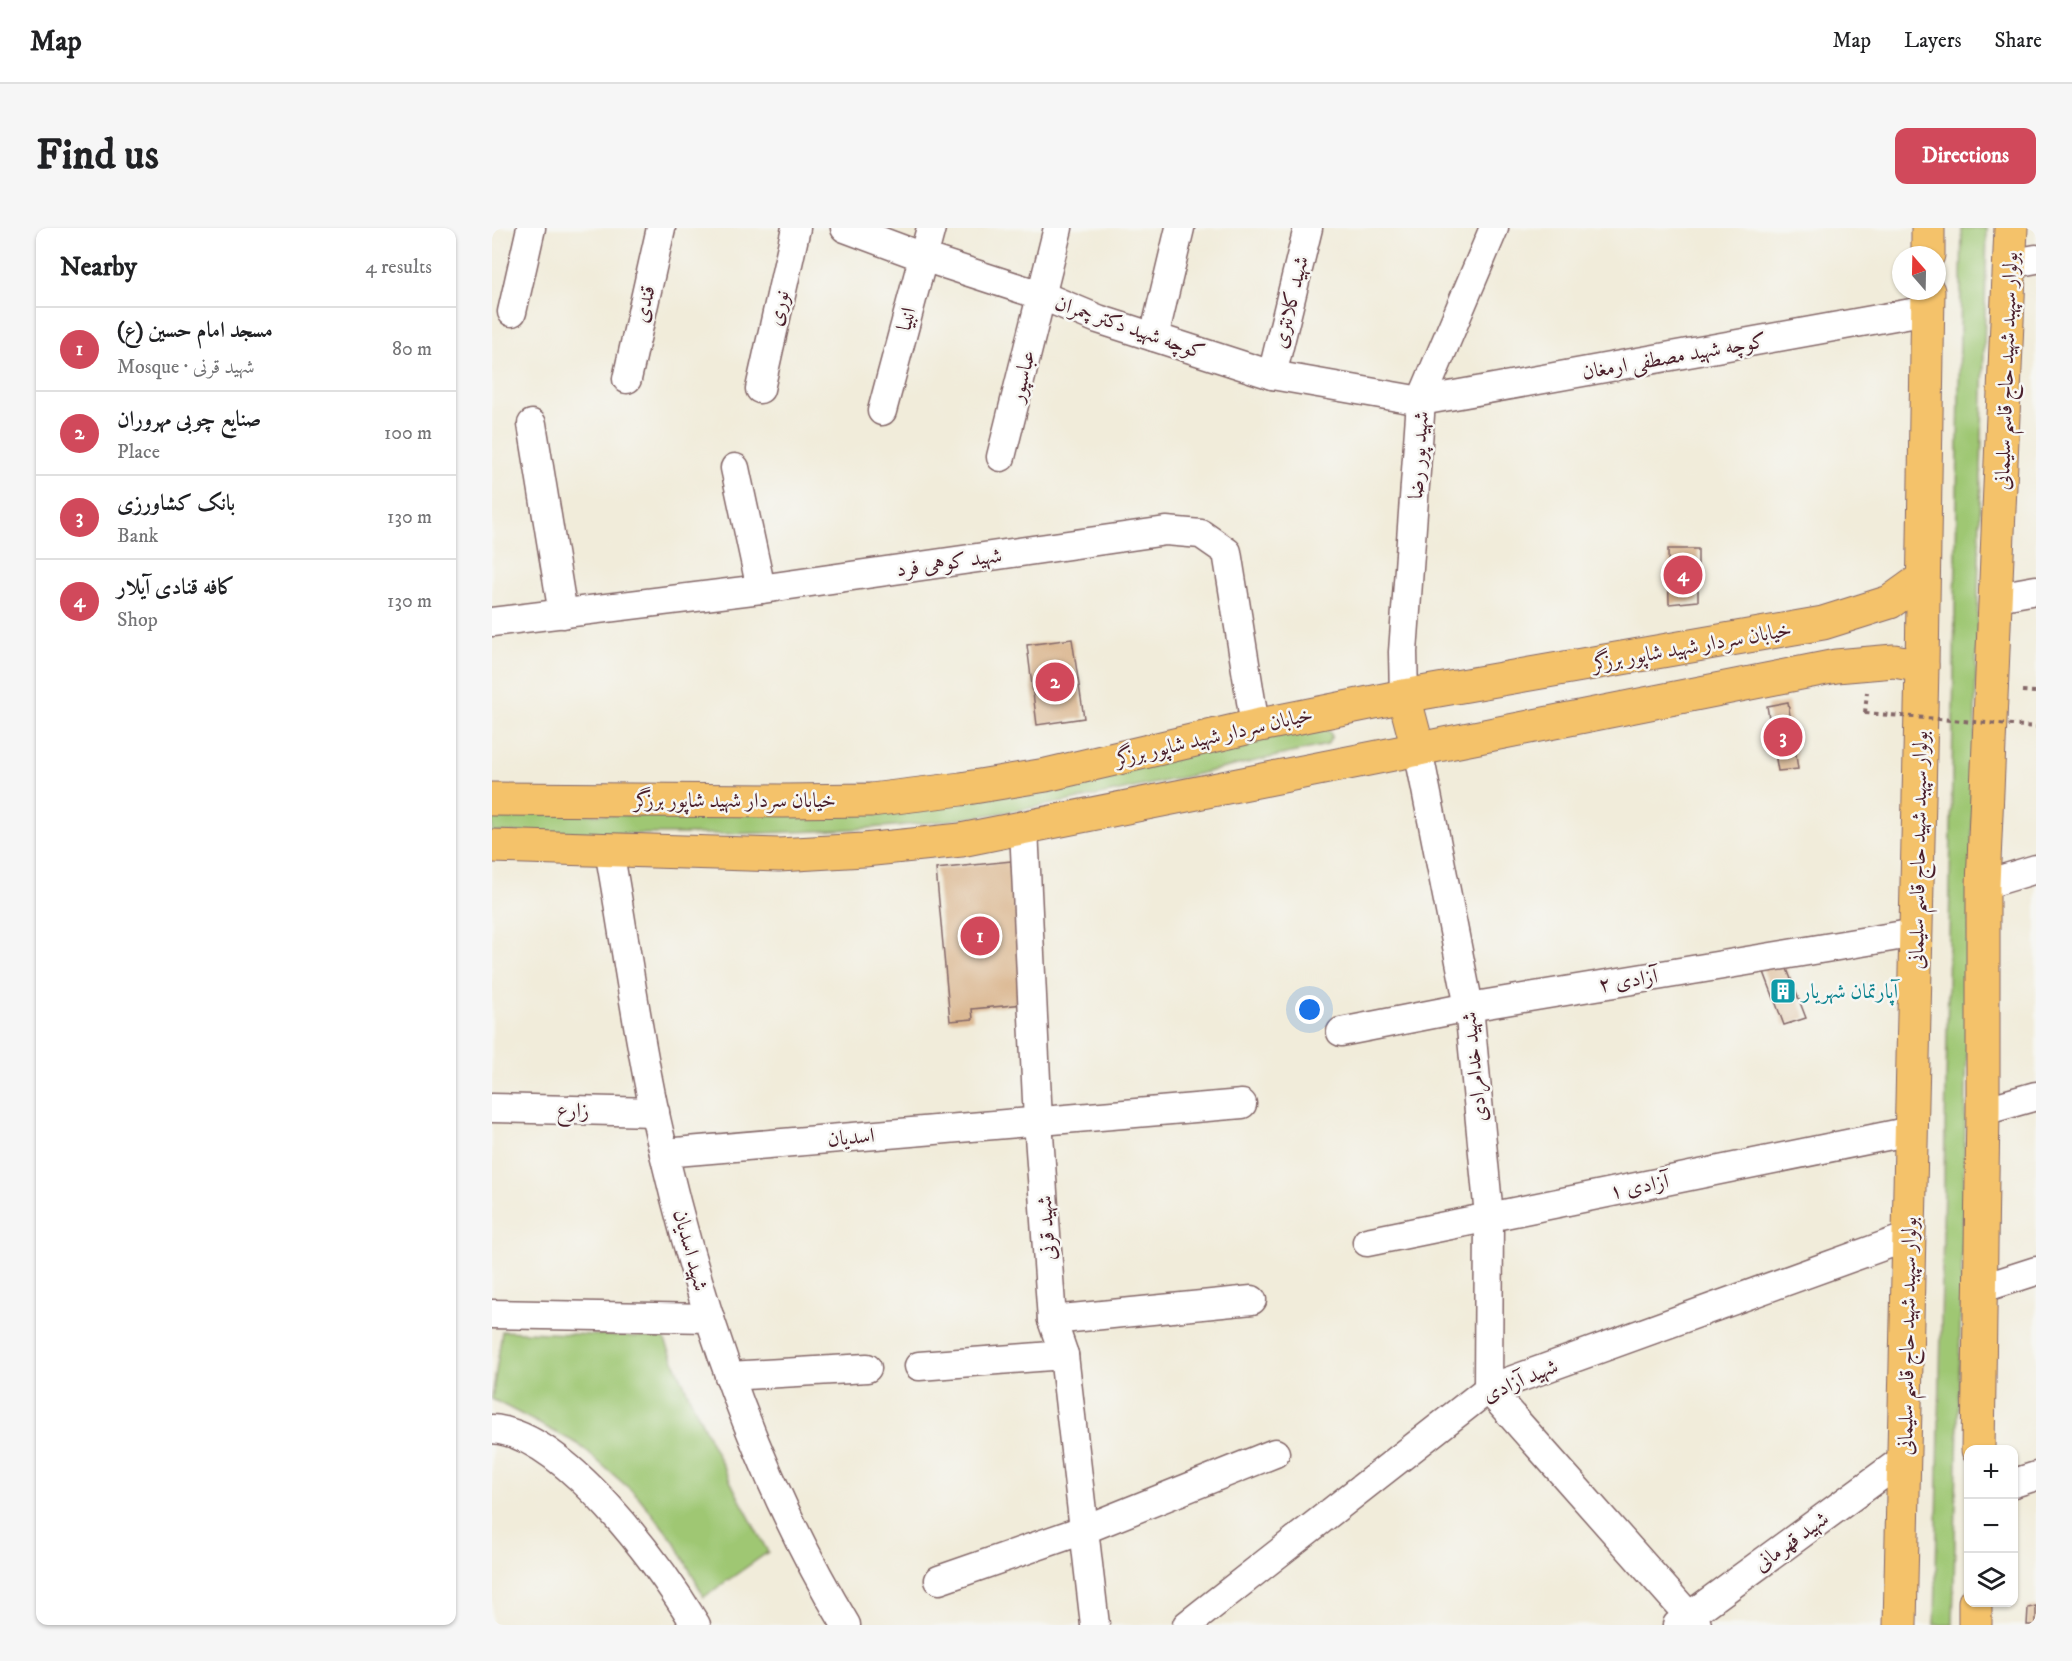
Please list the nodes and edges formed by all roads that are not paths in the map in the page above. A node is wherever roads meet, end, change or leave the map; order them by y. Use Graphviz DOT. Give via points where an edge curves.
graph roads {
  1 [pos="531,228"];
  2 [pos="661,228"];
  3 [pos="796,228"];
  4 [pos="845,228"];
  5 [pos="931,228"];
  6 [pos="1058,228"];
  7 [pos="1180,228"];
  8 [pos="1308,228"];
  9 [pos="1494,228"];
  10 [pos="1928,228"];
  11 [pos="2011,228"];
  12 [pos="1928,246"];
  13 [pos="923,257"];
  14 [pos="2023,261"];
  15 [pos="1042,296"];
  16 [pos="1928,301"];
  17 [pos="512,312"];
  18 [pos="1154,337"];
  19 [pos="1272,375"];
  20 [pos="627,379"];
  21 [pos="760,389"];
  22 [pos="1421,401"];
  23 [pos="882,411"];
  24 [pos="532,424"];
  25 [pos="1001,457"];
  26 [pos="735,468"];
  27 [pos="1922,579"];
  28 [pos="761,589"];
  29 [pos="2036,590"];
  30 [pos="1997,597"];
  31 [pos="563,614"];
  32 [pos="492,622"];
  33 [pos="1823,623"];
  34 [pos="1836,666"];
  35 [pos="1922,666"];
  36 [pos="1404,696"];
  37 [pos="1255,726"];
  38 [pos="1418,749"];
  39 [pos="492,799"];
  40 [pos="1024,829"];
  41 [pos="492,846"];
  42 [pos="609,850"];
  43 [pos="2036,869"];
  44 [pos="1983,885"];
  45 [pos="1916,933"];
  46 [pos="1468,1007"];
  47 [pos="1341,1032"];
  48 [pos="2036,1096"];
  49 [pos="1242,1104"];
  50 [pos="492,1108"];
  51 [pos="1983,1111"];
  52 [pos="655,1112"];
  53 [pos="1038,1121"];
  54 [pos="1911,1131"];
  55 [pos="664,1153"];
  56 [pos="1489,1216"];
  57 [pos="1908,1237"];
  58 [pos="1367,1242"];
  59 [pos="2036,1271"];
  60 [pos="1980,1289"];
  61 [pos="1252,1300"];
  62 [pos="492,1314"];
  63 [pos="710,1318"];
  64 [pos="1052,1320"];
  65 [pos="1064,1355"];
  66 [pos="919,1366"];
  67 [pos="867,1368"];
  68 [pos="729,1376"];
  69 [pos="1488,1389"];
  70 [pos="494,1430"];
  71 [pos="1978,1445"];
  72 [pos="1275,1453"];
  73 [pos="1905,1458"];
  74 [pos="2036,1476"];
  75 [pos="2018,1481"];
  76 [pos="1083,1530"];
  77 [pos="939,1580"];
  78 [pos="1975,1607"];
  79 [pos="689,1622"];
  80 [pos="1688,1622"];
  81 [pos="846,1625"];
  82 [pos="1095,1625"];
  83 [pos="1187,1625"];
  84 [pos="1900,1625"];
  85 [pos="1975,1625"];
  1 -- 17 [label="street"];
  2 -- 20 [label="street, قندی"];
  3 -- 21 [label="street, نوری"];
  4 -- 13 [label="street, کوچه شهید دکتر چمران"];
  5 -- 13 [label="street, انبیا"];
  6 -- 15 [label="street, عباسپور"];
  7 -- 18 [label="street"];
  8 -- 19 [label="street, شهید کلانتری"];
  9 -- 22 [label="street, شهید پور رضا"];
  10 -- 12 [label="main road"];
  11 -- 14 [label="main road, بولوار سپهبد شهید حاج قاسم سلیمانی"];
  13 -- 15 [label="street, کوچه شهید دکتر چمران"];
  13 -- 23 [label="street, انبیا"];
  14 -- 30 [label="main road, بولوار سپهبد شهید حاج قاسم سلیمانی"];
  15 -- 18 [label="street, کوچه شهید دکتر چمران"];
  15 -- 25 [label="street, عباسپور"];
  16 -- 22 [label="street, کوچه شهید مصطفی ارمغان"];
  16 -- 27 [label="main road, بولوار سپهبد شهید حاج قاسم سلیمانی"];
  18 -- 19 [label="street, کوچه شهید دکتر چمران"];
  19 -- 22 [label="street, کوچه شهید دکتر چمران"];
  22 -- 36 [label="street, شهید پور رضا" via="1403,652"];
  24 -- 31 [label="street"];
  26 -- 28 [label="street"];
  27 -- 33 [label="main road, خیابان سردار شهید شاپور برزگر" via="1890,602"];
  27 -- 35 [label="main road, بولوار سپهبد شهید حاج قاسم سلیمانی"];
  28 -- 31 [label="street, شهید کوهی فرد"];
  28 -- 37 [label="street, شهید کوهی فرد" via="1166,531 1201,534 1227,552"];
  29 -- 30 [label="street"];
  30 -- 44 [label="main road, بولوار سپهبد شهید حاج قاسم سلیمانی"];
  31 -- 32 [label="street, شهید کوهی فرد"];
  33 -- 34 [label="main road" via="1844,636 1847,647"];
  33 -- 36 [label="main road, خیابان سردار شهید شاپور برزگر"];
  34 -- 35 [label="main road" via="1894,661"];
  34 -- 38 [label="main road"];
  35 -- 45 [label="main road, بولوار سپهبد شهید حاج قاسم سلیمانی"];
  36 -- 37 [label="main road, خیابان سردار شهید شاپور برزگر"];
  36 -- 38 [label="main road"];
  37 -- 39 [label="main road, خیابان سردار شهید شاپور برزگر" via="1046,775 871,800"];
  38 -- 40 [label="main road"];
  38 -- 46 [label="street, شهید خدامرادی"];
  40 -- 42 [label="main road" via="961,840 779,855"];
  40 -- 53 [label="street, شهید قرنی"];
  41 -- 42 [label="main road"];
  42 -- 52 [label="street, شهید اسدیان"];
  43 -- 44 [label="street"];
  44 -- 51 [label="main road, بولوار سپهبد شهید حاج قاسم سلیمانی"];
  45 -- 46 [label="street, آزادی ۲"];
  45 -- 54 [label="main road, بولوار سپهبد شهید حاج قاسم سلیمانی"];
  46 -- 47 [label="street, آزادی ۲"];
  46 -- 56 [label="street, شهید خدامرادی"];
  48 -- 51 [label="street"];
  49 -- 53 [label="street, اسدیان"];
  50 -- 52 [label="street, زارع"];
  51 -- 60 [label="main road, بولوار سپهبد شهید حاج قاسم سلیمانی"];
  52 -- 55 [label="street, شهید اسدیان"];
  53 -- 55 [label="street, اسدیان"];
  53 -- 64 [label="street, شهید قرنی"];
  54 -- 56 [label="street, آزادی ۱"];
  54 -- 57 [label="main road, بولوار سپهبد شهید حاج قاسم سلیمانی"];
  55 -- 63 [label="street, شهید اسدیان"];
  56 -- 58 [label="street, آزادی ۱"];
  56 -- 69 [label="street, شهید خدامرادی"];
  57 -- 69 [label="street, شهید آزادی"];
  57 -- 73 [label="main road, بولوار سپهبد شهید حاج قاسم سلیمانی"];
  59 -- 60 [label="street"];
  60 -- 71 [label="main road, بولوار سپهبد شهید حاج قاسم سلیمانی"];
  61 -- 64 [label="street"];
  62 -- 63 [label="street"];
  63 -- 68 [label="street, شهید اسدیان"];
  64 -- 65 [label="street, شهید قرنی"];
  65 -- 66 [label="street"];
  65 -- 76 [label="street, شهید قرنی"];
  67 -- 68 [label="street"];
  68 -- 81 [label="street, شهید اسدیان" via="760,1458 818,1579"];
  69 -- 80 [label="street"];
  69 -- 83 [label="street, شهید آزادی"];
  70 -- 79 [label="street" via="539,1446 588,1484 656,1563"];
  72 -- 76 [label="street"];
  73 -- 80 [label="street, شهید قهرمانی"];
  73 -- 84 [label="main road, بولوار سپهبد شهید حاج قاسم سلیمانی"];
  74 -- 75 [label="street"];
  76 -- 77 [label="street"];
  76 -- 82 [label="street, شهید قرنی"];
  78 -- 85 [label="main road"];
}
